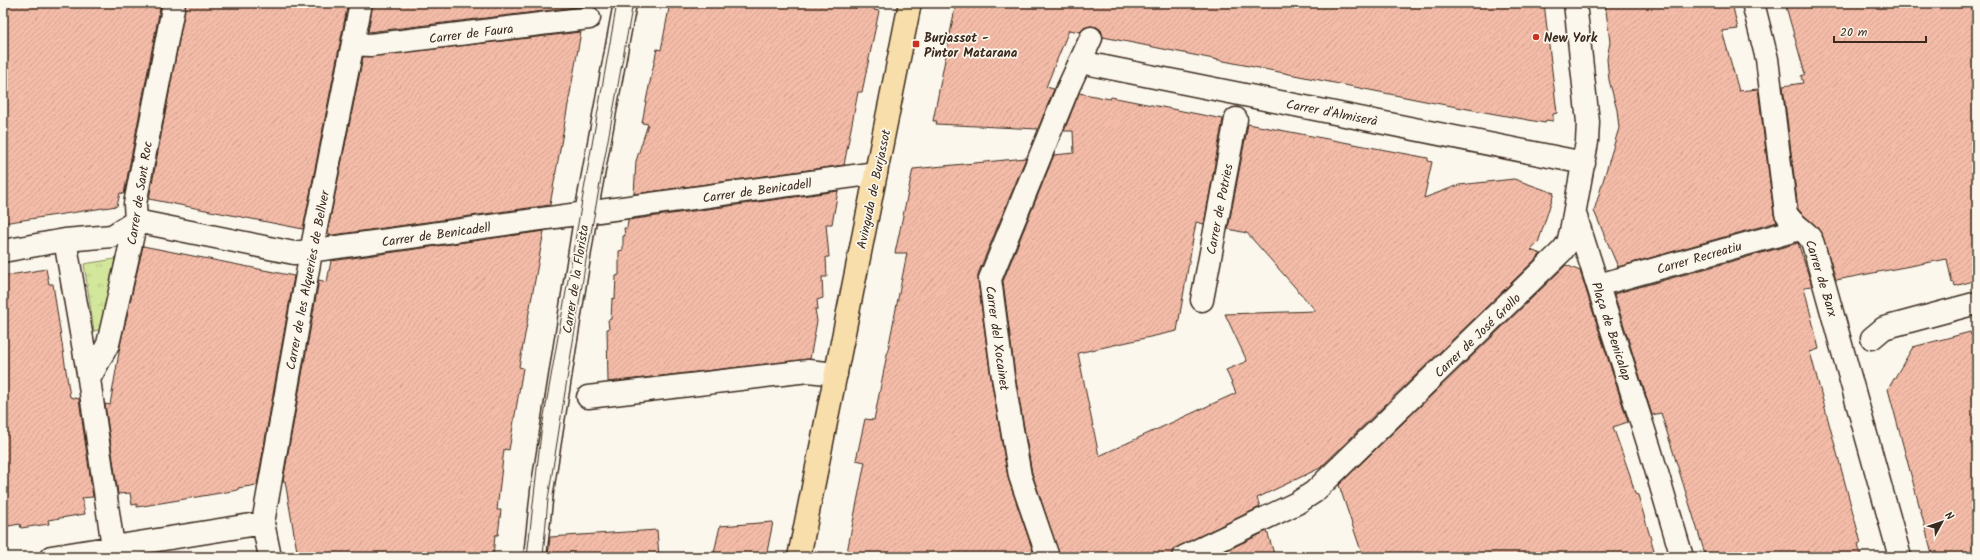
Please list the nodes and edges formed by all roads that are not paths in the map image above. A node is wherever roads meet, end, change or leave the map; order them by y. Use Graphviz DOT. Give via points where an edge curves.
graph roads {
  1 [pos="174,3"];
  2 [pos="361,3"];
  3 [pos="625,3"];
  4 [pos="910,3"];
  5 [pos="1575,3"];
  6 [pos="1753,3"];
  7 [pos="589,18"];
  8 [pos="1091,38"];
  9 [pos="353,44"];
  10 [pos="1080,62"];
  11 [pos="1236,119"];
  12 [pos="1584,162"];
  13 [pos="876,173"];
  14 [pos="1575,212"];
  15 [pos="586,213"];
  16 [pos="136,221"];
  17 [pos="1800,229"];
  18 [pos="65,240"];
  19 [pos="3,251"];
  20 [pos="311,252"];
  21 [pos="1598,285"];
  22 [pos="1202,300"];
  23 [pos="1977,303"];
  24 [pos="1872,338"];
  25 [pos="836,374"];
  26 [pos="89,379"];
  27 [pos="588,397"];
  28 [pos="263,523"];
  29 [pos="113,547"];
  30 [pos="52,557"];
  31 [pos="270,557"];
  32 [pos="535,557"];
  33 [pos="799,557"];
  34 [pos="1048,557"];
  35 [pos="1184,557"];
  36 [pos="1682,557"];
  37 [pos="1900,557"];
  1 -- 16 [label="street, Carrer de Sant Roc" via="135,204"];
  2 -- 9 [label="street, Carrer de les Alqueries de Bellver"];
  3 -- 15 [label="street, Carrer de la Florista"];
  4 -- 13 [label="main road, Avinguda de Burjassot"];
  5 -- 12 [label="street, Carrer de José Grollo" via="1588,122"];
  6 -- 17 [label="street, Carrer de Barx" via="1766,59 1786,213"];
  7 -- 9 [label="street, Carrer de Faura" via="370,45"];
  8 -- 10 [label="street, Carrer del Xocainet"];
  9 -- 20 [label="street, Carrer de les Alqueries de Bellver"];
  10 -- 12 [label="street, Carrer d'Almiserà"];
  10 -- 34 [label="street, Carrer del Xocainet" via="990,279 1020,476"];
  11 -- 22 [label="street, Carrer de Potries"];
  12 -- 14 [label="street, Carrer de José Grollo"];
  13 -- 15 [label="street, Carrer de Benicadell"];
  13 -- 25 [label="main road, Avinguda de Burjassot"];
  14 -- 21 [label="street, Plaça de Benicalap"];
  14 -- 35 [label="street, Carrer de José Grollo" via="1568,243 1562,251 1320,487 1297,503"];
  15 -- 20 [label="street, Carrer de Benicadell"];
  15 -- 32 [label="street, Carrer de la Florista" via="542,491"];
  16 -- 18 [label="street" via="112,236"];
  16 -- 20 [label="street, Carrer de Benicadell" via="294,253"];
  16 -- 26 [label="street, Carrer de Sant Roc" via="108,344"];
  17 -- 21 [label="street, Carrer Recreatiu"];
  17 -- 37 [label="street, Carrer de Barx" via="1810,236 1813,244"];
  18 -- 19 [label="street"];
  18 -- 26 [label="street"];
  20 -- 28 [label="street, Carrer de les Alqueries de Bellver"];
  21 -- 36 [label="street, Plaça de Benicalap"];
  23 -- 24 [label="street" via="1884,328"];
  25 -- 27 [label="street" via="808,371"];
  25 -- 33 [label="main road, Avinguda de Burjassot"];
  26 -- 29 [label="street"];
  28 -- 29 [label="street"];
  28 -- 31 [label="street, Carrer de les Alqueries de Bellver"];
  29 -- 30 [label="street"];
}
